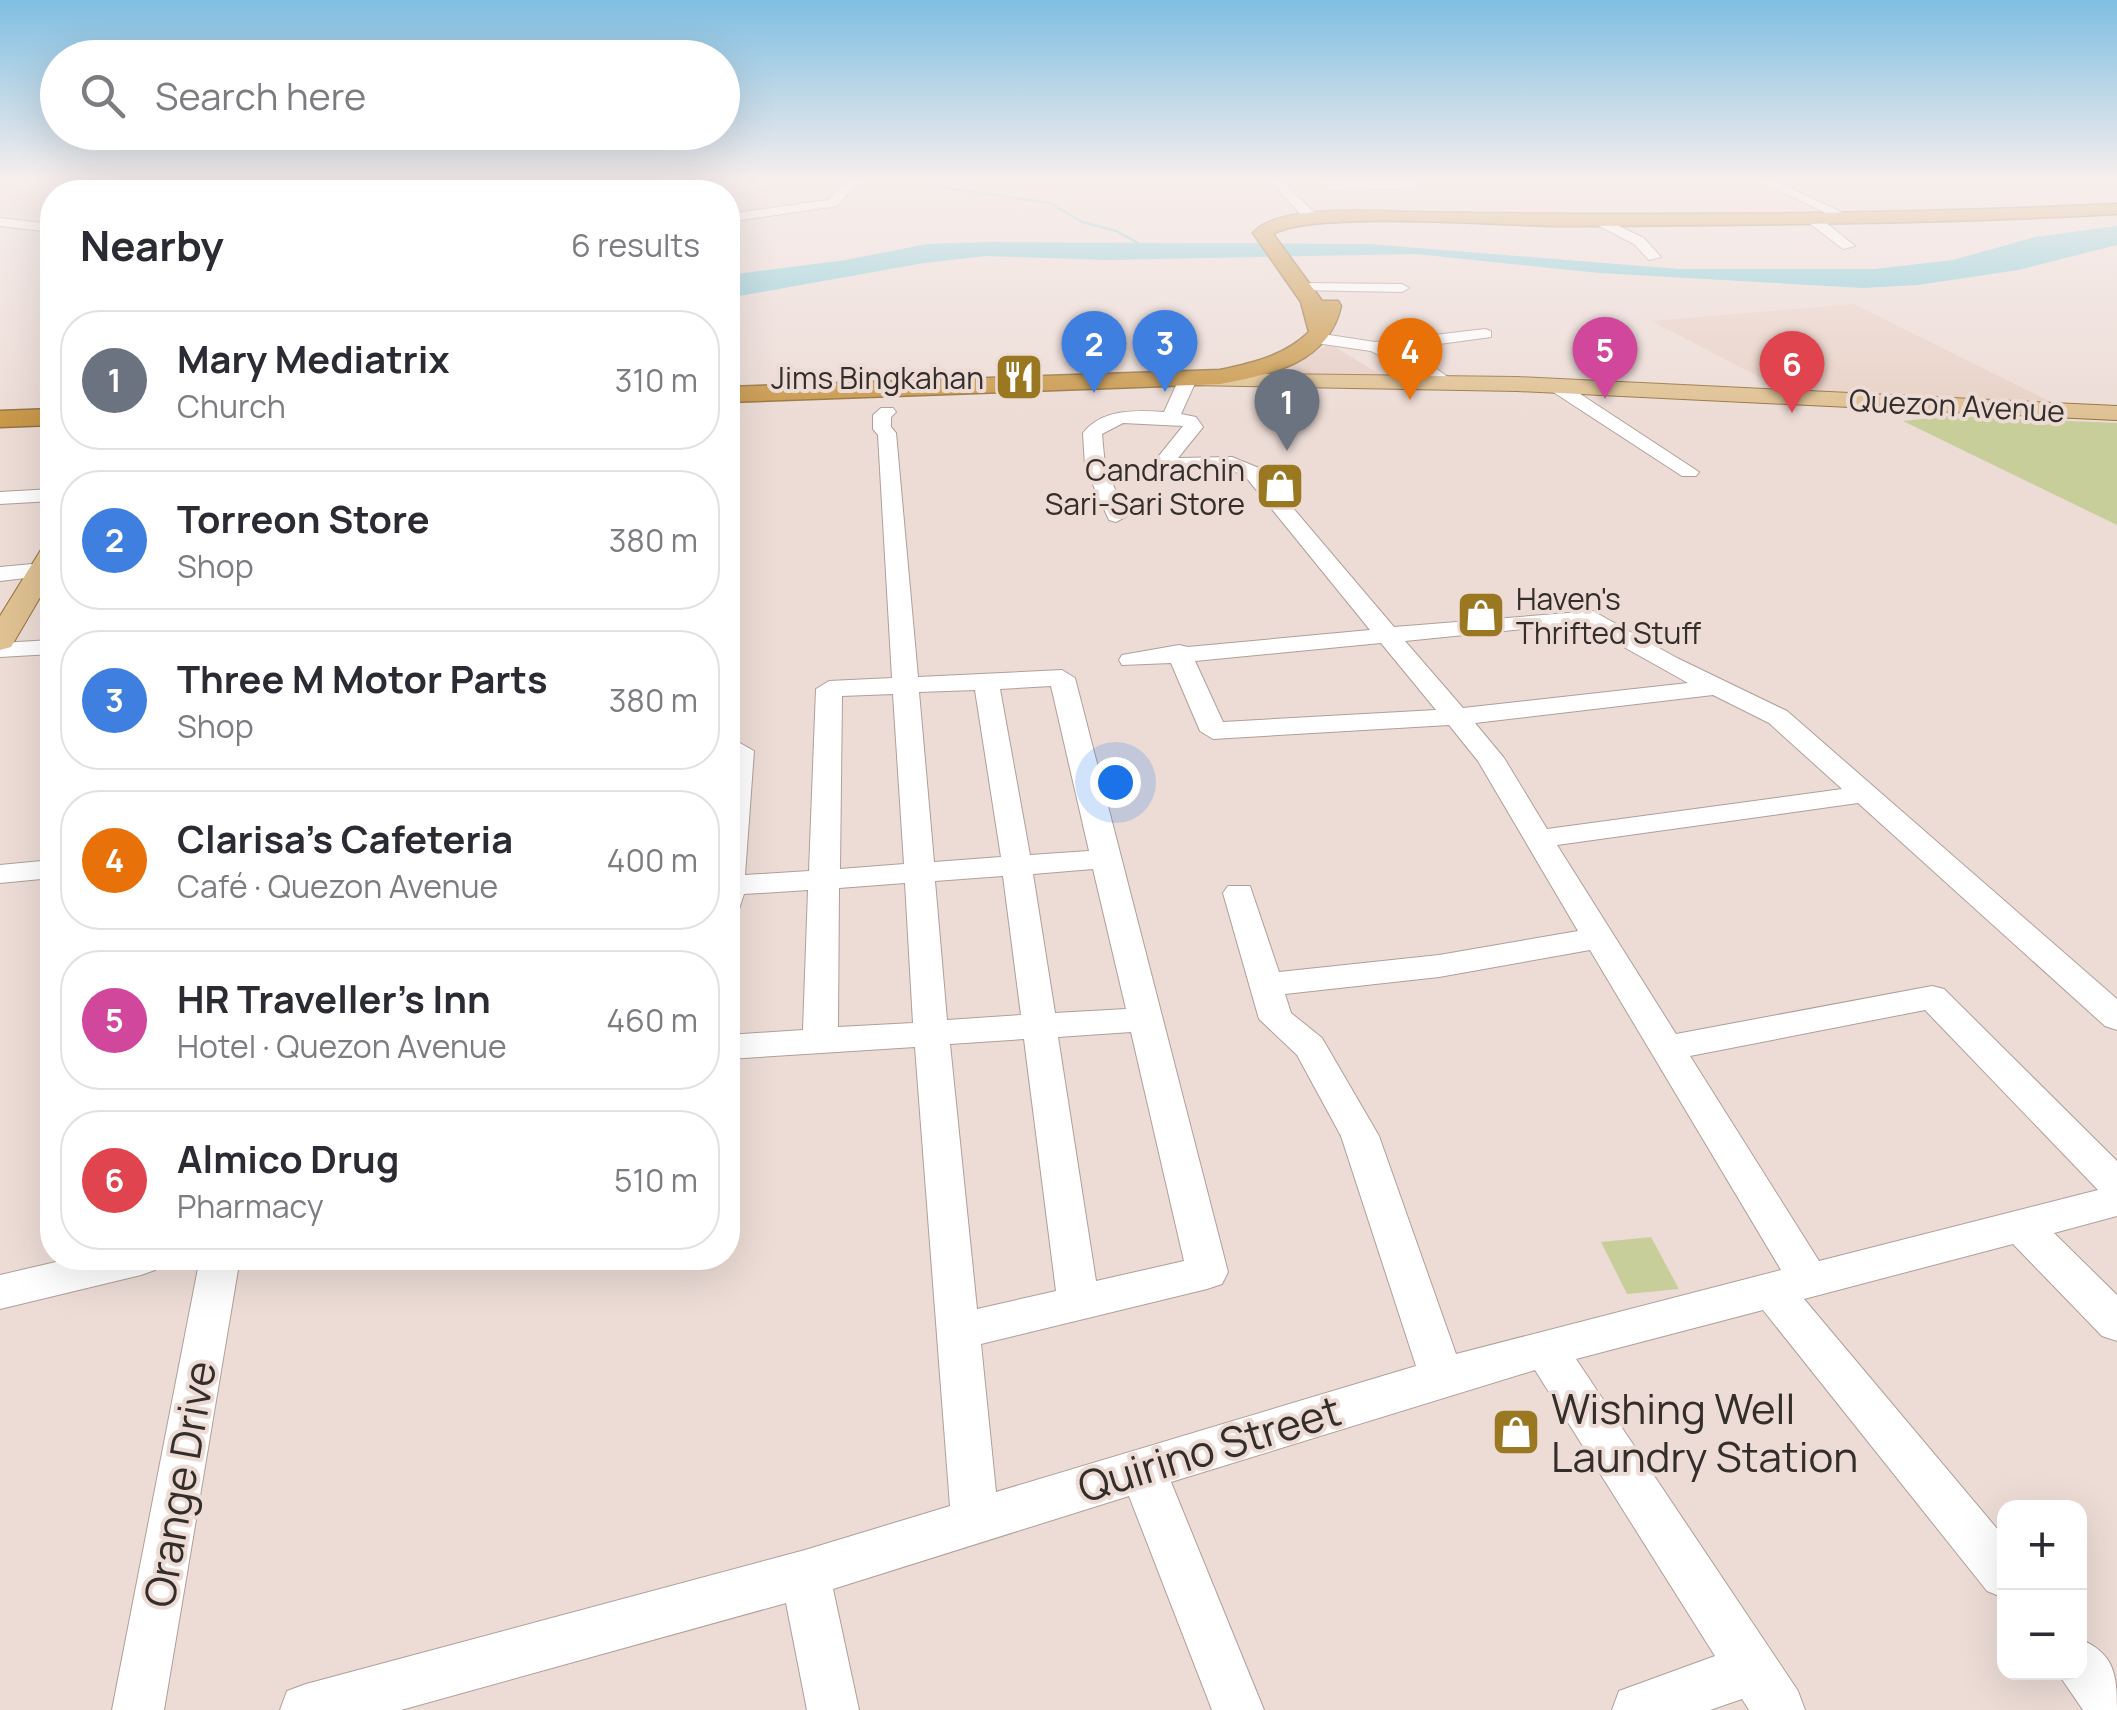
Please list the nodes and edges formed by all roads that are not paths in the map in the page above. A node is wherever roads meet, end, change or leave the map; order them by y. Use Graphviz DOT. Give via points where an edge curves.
graph roads {
  1 [pos="1293,260"];
  2 [pos="1312,287"];
  3 [pos="1402,288"];
  4 [pos="1485,334"];
  5 [pos="1318,335"];
  6 [pos="1375,347"];
  7 [pos="1261,375"];
  8 [pos="1192,380"];
  9 [pos="1443,382"];
  10 [pos="1556,386"];
  11 [pos="740,396"];
  12 [pos="887,412"];
  13 [pos="2117,413"];
  14 [pos="40,417"];
  15 [pos="0,418"];
  16 [pos="1170,419"];
  17 [pos="1689,472"];
  18 [pos="40,495"];
  19 [pos="0,498"];
  20 [pos="1116,516"];
  21 [pos="40,562"];
  22 [pos="0,574"];
  23 [pos="40,575"];
  24 [pos="1389,635"];
  25 [pos="0,641"];
  26 [pos="40,648"];
  27 [pos="0,650"];
  28 [pos="1179,652"];
  29 [pos="1131,660"];
  30 [pos="986,682"];
  31 [pos="908,686"];
  32 [pos="1718,687"];
  33 [pos="1457,717"];
  34 [pos="1864,794"];
  35 [pos="1538,839"];
  36 [pos="1108,859"];
  37 [pos="1017,865"];
  38 [pos="40,870"];
  39 [pos="920,872"];
  40 [pos="0,874"];
  41 [pos="824,879"];
  42 [pos="740,885"];
  43 [pos="1239,893"];
  44 [pos="1598,938"];
  45 [pos="1265,985"];
  46 [pos="2117,1018"];
  47 [pos="1147,1019"];
  48 [pos="1040,1026"];
  49 [pos="931,1034"];
  50 [pos="820,1041"];
  51 [pos="740,1046"];
  52 [pos="1666,1048"];
  53 [pos="2117,1185"];
  54 [pos="2117,1200"];
  55 [pos="2022,1227"];
  56 [pos="92,1270"];
  57 [pos="218,1270"];
  58 [pos="1791,1286"];
  59 [pos="0,1292"];
  60 [pos="1078,1303"];
  61 [pos="2117,1323"];
  62 [pos="957,1332"];
  63 [pos="1545,1349"];
  64 [pos="1442,1377"];
  65 [pos="1142,1468"];
  66 [pos="975,1521"];
  67 [pos="1997,1565"];
  68 [pos="805,1574"];
  69 [pos="2087,1675"];
  70 [pos="1765,1689"];
  71 [pos="138,1710"];
  72 [pos="306,1710"];
  73 [pos="833,1710"];
  74 [pos="1238,1710"];
  75 [pos="1638,1710"];
  76 [pos="2116,1710"];
  1 -- 2 [label="highway"];
  2 -- 3 [label="street"];
  2 -- 5 [label="highway" via="1330,310"];
  4 -- 6 [label="street"];
  5 -- 6 [label="street"];
  5 -- 7 [label="highway"];
  6 -- 9 [label="street"];
  7 -- 8 [label="highway"];
  7 -- 9 [label="main road, Quezon Avenue"];
  8 -- 12 [label="highway"];
  8 -- 16 [label="street"];
  9 -- 10 [label="main road, Quezon Avenue"];
  10 -- 13 [label="main road, Quezon Avenue"];
  10 -- 17 [label="street"];
  11 -- 12 [label="highway"];
  12 -- 31 [label="street"];
  14 -- 15 [label="highway"];
  16 -- 20 [label="street" via="1095,427 1096,467"];
  16 -- 24 [label="street" via="1194,424 1168,462 1248,468"];
  18 -- 19 [label="street"];
  21 -- 22 [label="street"];
  23 -- 25 [label="main road"];
  24 -- 28 [label="street"];
  24 -- 32 [label="street" via="1586,616"];
  24 -- 33 [label="street"];
  26 -- 27 [label="street"];
  28 -- 29 [label="street"];
  28 -- 33 [label="street" via="1213,730"];
  30 -- 31 [label="street"];
  30 -- 36 [label="street" via="1062,678"];
  30 -- 37 [label="street"];
  31 -- 39 [label="street"];
  31 -- 41 [label="street" via="829,690"];
  32 -- 33 [label="street"];
  32 -- 34 [label="street" via="1778,718"];
  33 -- 35 [label="street" via="1512,789"];
  34 -- 35 [label="street"];
  34 -- 46 [label="street"];
  35 -- 44 [label="street"];
  36 -- 37 [label="street"];
  36 -- 47 [label="street"];
  37 -- 39 [label="street"];
  37 -- 48 [label="street"];
  38 -- 40 [label="street"];
  39 -- 41 [label="street"];
  39 -- 49 [label="street"];
  41 -- 42 [label="street"];
  41 -- 50 [label="street"];
  43 -- 45 [label="street"];
  44 -- 45 [label="street" via="1439,966"];
  44 -- 52 [label="street"];
  45 -- 64 [label="street" via="1276,1019 1310,1047 1360,1136"];
  47 -- 48 [label="street"];
  47 -- 60 [label="street" via="1206,1272"];
  48 -- 49 [label="street"];
  48 -- 60 [label="street"];
  49 -- 50 [label="street"];
  49 -- 62 [label="street"];
  50 -- 51 [label="street"];
  52 -- 53 [label="street" via="1932,997"];
  52 -- 58 [label="street"];
  54 -- 55 [label="street, Quirino Street"];
  55 -- 58 [label="street, Quirino Street"];
  55 -- 61 [label="street"];
  56 -- 59 [label="street"];
  57 -- 71 [label="street, Orange Drive"];
  58 -- 63 [label="street, Quirino Street"];
  58 -- 67 [label="street"];
  60 -- 62 [label="street"];
  62 -- 66 [label="street"];
  63 -- 64 [label="street, Quirino Street"];
  63 -- 70 [label="street"];
  64 -- 65 [label="street, Quirino Street"];
  65 -- 66 [label="street, Quirino Street"];
  65 -- 74 [label="street"];
  66 -- 68 [label="street, Quirino Street"];
  68 -- 72 [label="street, Quirino Street"];
  68 -- 73 [label="street"];
  69 -- 76 [label="street"];
  70 -- 75 [label="street"];
}
